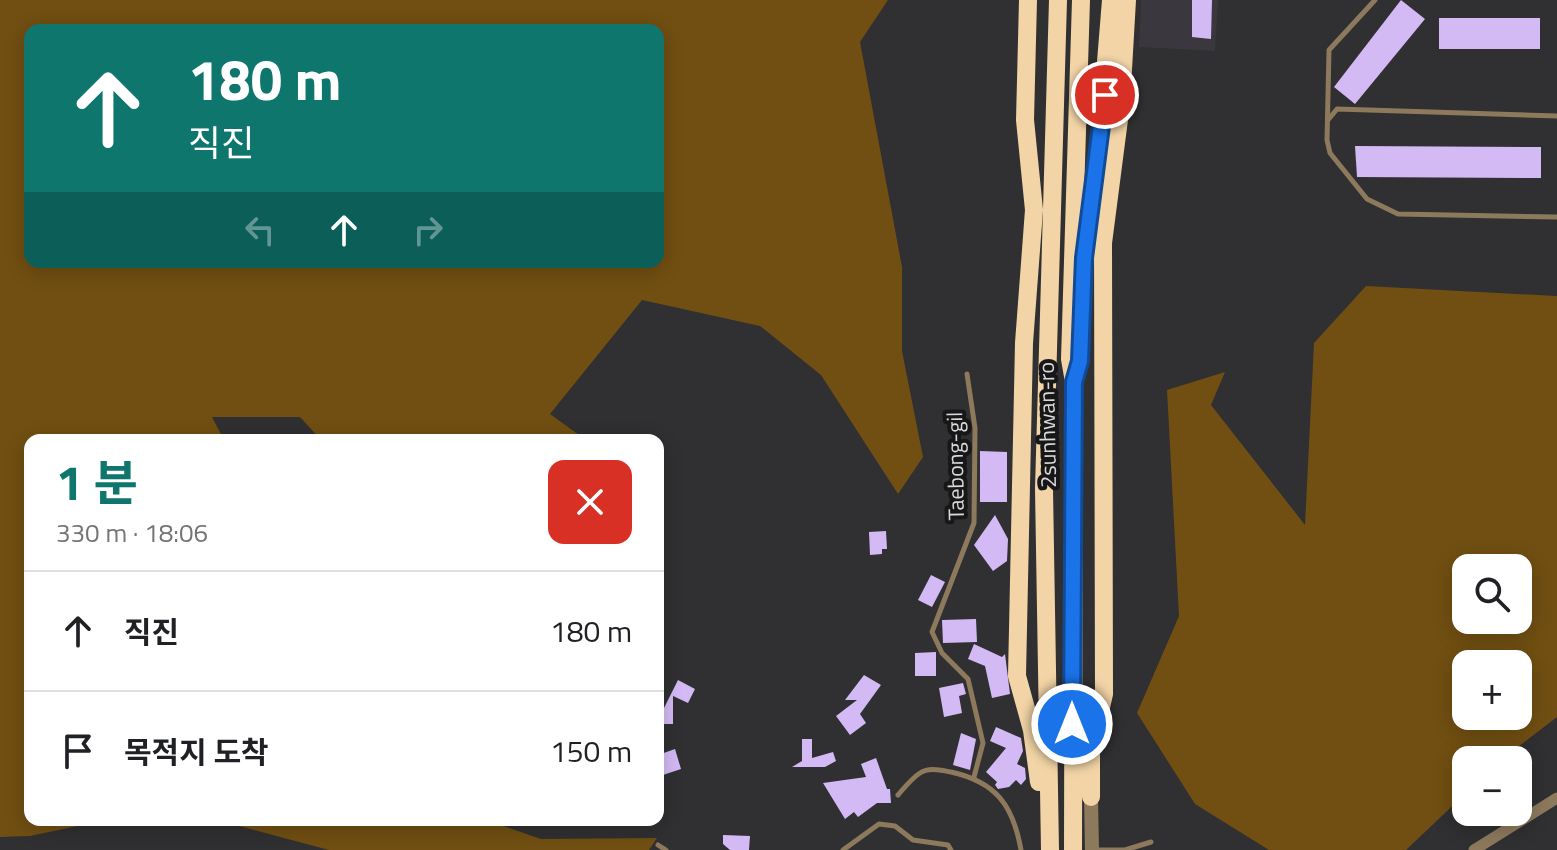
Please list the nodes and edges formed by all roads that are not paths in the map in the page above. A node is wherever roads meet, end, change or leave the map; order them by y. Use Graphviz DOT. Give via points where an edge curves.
graph roads {
  1 [pos="1028,0"];
  2 [pos="1058,0"];
  3 [pos="1081,0"];
  4 [pos="1111,0"];
  5 [pos="1127,0"];
  6 [pos="1375,0"];
  7 [pos="1557,116"];
  8 [pos="1326,125"];
  9 [pos="1557,217"];
  10 [pos="967,374"];
  11 [pos="1074,382"];
  12 [pos="974,777"];
  13 [pos="898,795"];
  14 [pos="1091,797"];
  15 [pos="1557,798"];
  16 [pos="1041,799"];
  17 [pos="1097,828"];
  18 [pos="1151,842"];
  19 [pos="658,845"];
  20 [pos="666,850"];
  21 [pos="843,850"];
  22 [pos="951,850"];
  23 [pos="1021,850"];
  24 [pos="1043,850"];
  25 [pos="1050,850"];
  26 [pos="1073,850"];
  27 [pos="1096,850"];
  28 [pos="1474,850"];
  1 -- 16 [label="highway" via="1025,120 1034,210 1024,343 1017,676 1032,730"];
  2 -- 25 [label="highway, 2sunhwan-ro" via="1044,489"];
  3 -- 11 [label="highway, 2sunhwan-ro" via="1070,345"];
  4 -- 11 [label="highway"];
  5 -- 14 [label="highway" via="1121,104 1103,243 1104,694 1091,751"];
  6 -- 8 [label="lane" via="1329,50"];
  7 -- 8 [label="lane" via="1337,109"];
  8 -- 9 [label="lane" via="1330,153 1339,165 1367,199 1398,214"];
  10 -- 12 [label="lane, Taebong-gil" via="975,428 974,523 932,632 942,653 968,679 983,743"];
  11 -- 26 [label="highway, 2sunhwan-ro"];
  12 -- 13 [label="lane" via="929,769"];
  12 -- 23 [label="lane" via="1001,799 1017,827"];
  14 -- 27 [label="street"];
  15 -- 28 [label="street"];
  16 -- 24 [label="street"];
  17 -- 27 [label="lane"];
  18 -- 27 [label="lane" via="1125,850"];
  19 -- 20 [label="lane"];
  21 -- 22 [label="lane" via="873,827 886,824 913,840 948,845"];
}
